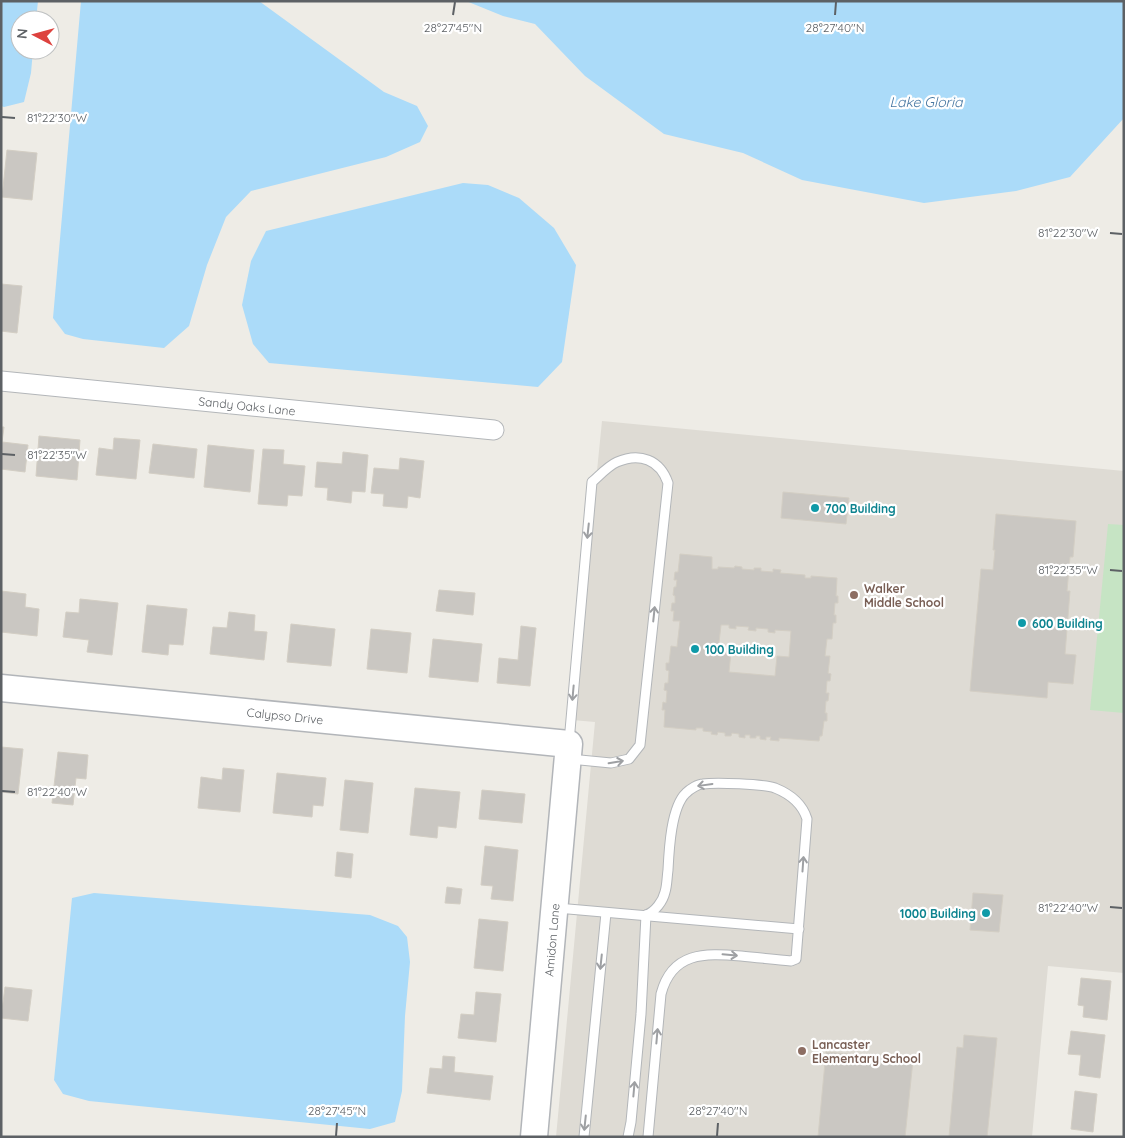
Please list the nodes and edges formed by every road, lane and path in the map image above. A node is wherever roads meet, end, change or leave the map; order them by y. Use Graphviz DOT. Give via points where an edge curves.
graph roads {
  1 [pos="1,381"];
  2 [pos="494,430"];
  3 [pos="1,688"];
  4 [pos="568,751"];
  5 [pos="554,908"];
  6 [pos="606,913"];
  7 [pos="646,915"];
  8 [pos="799,929"];
  9 [pos="534,1137"];
  10 [pos="584,1137"];
  11 [pos="628,1137"];
  12 [pos="648,1137"];
  1 -- 2 [label="street, Sandy Oaks Lane"];
  3 -- 4 [label="street, Calypso Drive"];
  4 -- 4 [label="lane, one-way" via="611,764 629,759 640,745 668,483 664,472 654,462 633,458 617,462 592,482"];
  4 -- 5 [label="street, Amidon Lane"];
  5 -- 6 [label="lane"];
  5 -- 9 [label="street, Amidon Lane"];
  6 -- 7 [label="lane"];
  6 -- 10 [label="lane, one-way"];
  7 -- 8 [label="lane"];
  8 -- 7 [label="lane, one-way" via="807,818 794,798 774,788 701,784 686,793 679,805 669,847 666,891 662,901"];
  11 -- 7 [label="lane, one-way"];
  12 -- 8 [label="lane, one-way" via="661,994 670,974 682,961 693,956 714,954 796,960"];
}
